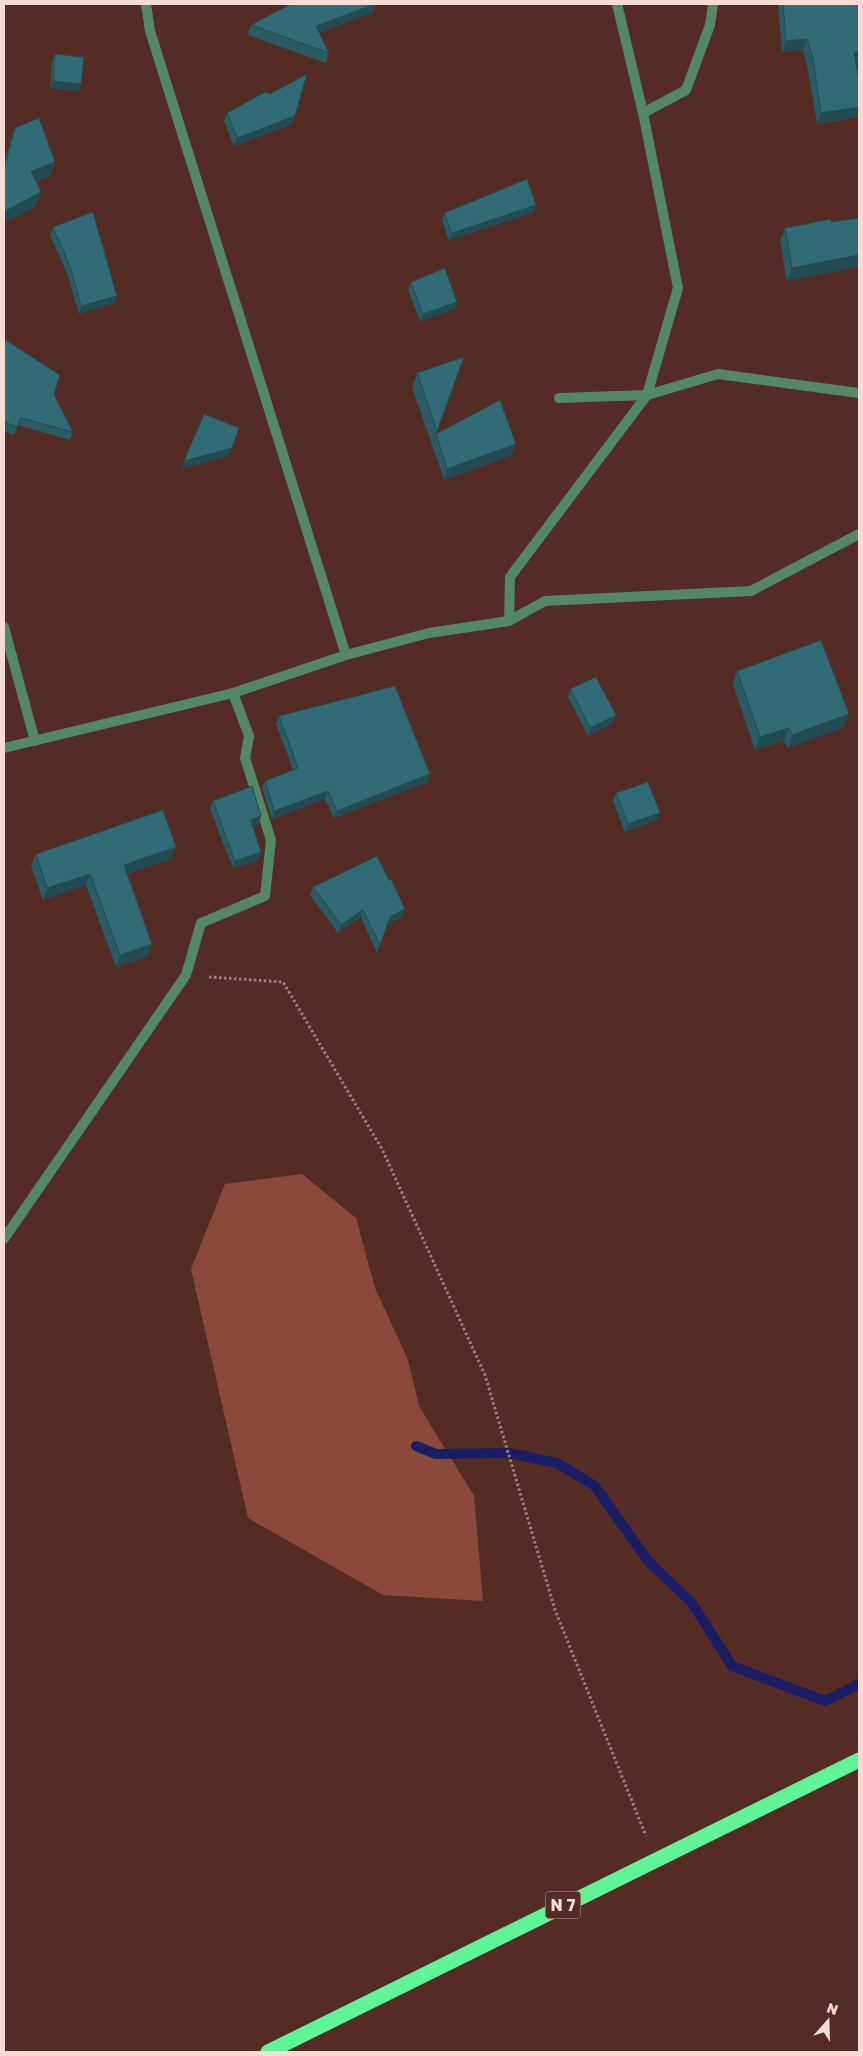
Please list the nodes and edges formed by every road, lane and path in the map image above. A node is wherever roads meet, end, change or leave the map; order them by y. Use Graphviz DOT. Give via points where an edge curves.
graph roads {
  1 [pos="146,4"];
  2 [pos="617,4"];
  3 [pos="713,4"];
  4 [pos="643,113"];
  5 [pos="859,393"];
  6 [pos="647,395"];
  7 [pos="559,398"];
  8 [pos="859,534"];
  9 [pos="509,621"];
  10 [pos="4,627"];
  11 [pos="346,655"];
  12 [pos="233,693"];
  13 [pos="35,741"];
  14 [pos="4,748"];
  15 [pos="186,975"];
  16 [pos="4,1239"];
  17 [pos="859,1760"];
  18 [pos="653,1860"];
  19 [pos="268,2052"];
  1 -- 11 [label="street" via="153,40"];
  2 -- 4 [label="street"];
  3 -- 4 [label="street" via="710,25 686,90"];
  4 -- 6 [label="street" via="678,288"];
  5 -- 6 [label="street" via="718,374"];
  6 -- 7 [label="street"];
  6 -- 9 [label="street" via="510,577"];
  8 -- 9 [label="street" via="751,591 545,600"];
  9 -- 11 [label="street" via="429,633"];
  10 -- 13 [label="street"];
  11 -- 12 [label="street"];
  12 -- 13 [label="street"];
  12 -- 15 [label="street" via="249,736 245,758 271,840 265,896 202,923"];
  13 -- 14 [label="street"];
  15 -- 16 [label="street"];
  15 -- 18 [label="path" via="284,982 382,1149 485,1375 555,1610"];
  17 -- 18 [label="highway, N 7"];
  18 -- 19 [label="highway, N 7"];
}
